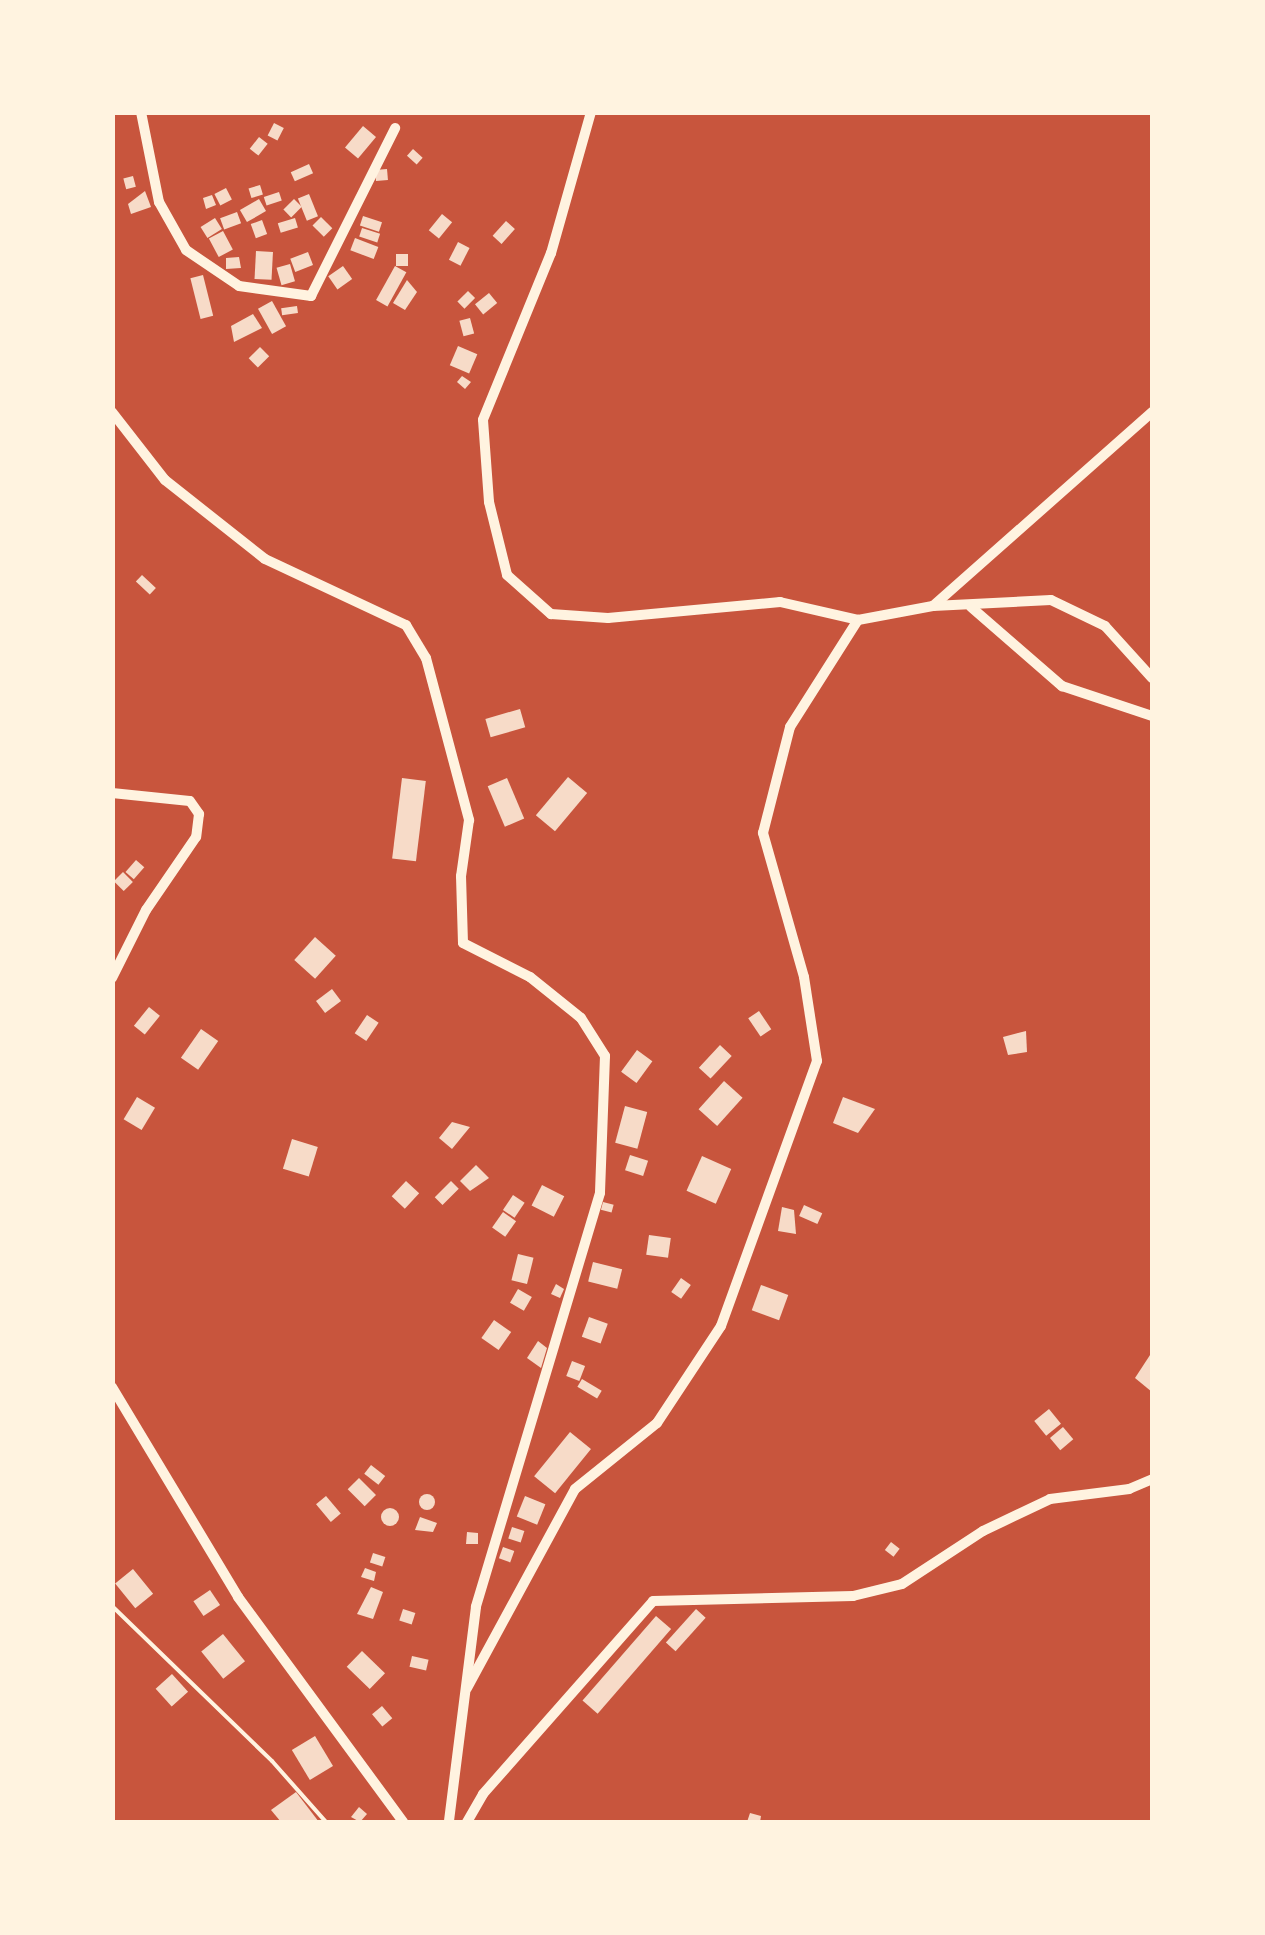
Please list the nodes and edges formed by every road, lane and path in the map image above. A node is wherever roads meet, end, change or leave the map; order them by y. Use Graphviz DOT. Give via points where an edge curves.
graph roads {
  1 [pos="141,112"];
  2 [pos="591,112"];
  3 [pos="395,128"];
  4 [pos="112,412"];
  5 [pos="1152,412"];
  6 [pos="933,606"];
  7 [pos="971,606"];
  8 [pos="858,620"];
  9 [pos="1152,678"];
  10 [pos="1152,716"];
  11 [pos="112,793"];
  12 [pos="112,978"];
  13 [pos="112,1387"];
  14 [pos="1152,1479"];
  15 [pos="112,1606"];
  16 [pos="467,1689"];
  17 [pos="326,1822"];
  18 [pos="403,1822"];
  19 [pos="449,1822"];
  20 [pos="467,1822"];
  1 -- 3 [label="street" via="158,202 186,250 239,286 311,296"];
  2 -- 8 [label="street" via="550,253 483,420 489,502 507,575 551,614 608,618 780,602"];
  4 -- 16 [label="street" via="165,480 265,559 406,625 426,658 469,820 461,876 463,943 530,977 582,1018 605,1056 600,1193 476,1607"];
  5 -- 6 [label="street"];
  6 -- 7 [label="street"];
  6 -- 8 [label="street"];
  7 -- 9 [label="street" via="1051,600 1076,608 1104,626"];
  7 -- 10 [label="street" via="1062,686"];
  8 -- 16 [label="street" via="790,727 763,833 804,978 817,1061 728,1307 656,1423 575,1489"];
  11 -- 12 [label="street" via="190,800 199,814 196,836 146,910"];
  13 -- 18 [label="street" via="238,1596"];
  14 -- 20 [label="street" via="1129,1490 1050,1499 984,1531 902,1584 853,1596 653,1600 483,1794"];
  15 -- 17 [label="path" via="272,1760"];
  16 -- 19 [label="street"];
}
